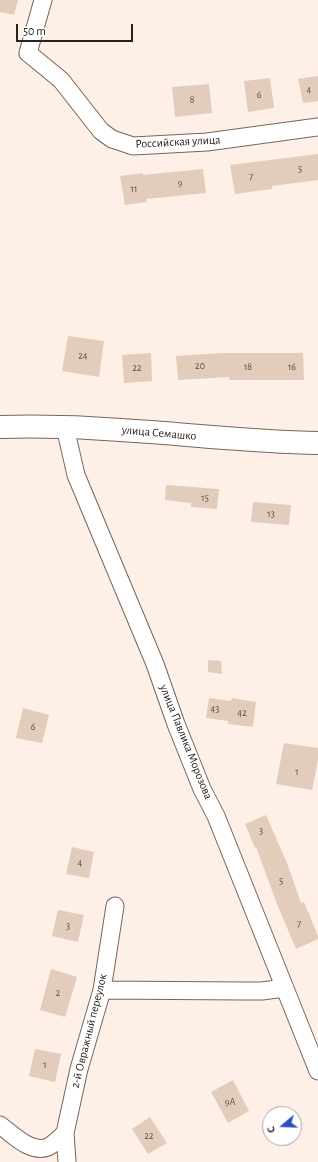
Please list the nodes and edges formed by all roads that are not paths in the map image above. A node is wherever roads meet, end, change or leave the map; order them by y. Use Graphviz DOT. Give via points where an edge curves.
graph roads {
  1 [pos="43,0"];
  2 [pos="318,127"];
  3 [pos="0,427"];
  4 [pos="65,427"];
  5 [pos="318,443"];
  6 [pos="115,906"];
  7 [pos="285,988"];
  8 [pos="102,990"];
  9 [pos="315,1054"];
  10 [pos="318,1071"];
  11 [pos="0,1125"];
  12 [pos="65,1133"];
  13 [pos="41,1149"];
  14 [pos="67,1162"];
  1 -- 2 [label="street, Российская улица" via="28,53 61,80 101,131 112,139 133,146 207,142"];
  3 -- 4 [label="main road, улица Семашко"];
  4 -- 5 [label="main road, улица Семашко"];
  4 -- 7 [label="street, улица Павлика Морозова" via="76,475"];
  6 -- 8 [label="street, 2-й Овражный переулок"];
  7 -- 8 [label="street" via="262,991"];
  7 -- 9 [label="street, улица Павлика Морозова"];
  8 -- 12 [label="street, 2-й Овражный переулок" via="79,1069"];
  9 -- 10 [label="street, улица Павлика Морозова"];
  11 -- 13 [label="street" via="29,1146"];
  12 -- 13 [label="street" via="48,1147"];
  12 -- 14 [label="street, 2-й Овражный переулок"];
  13 -- 14 [label="street" via="53,1152"];
}
